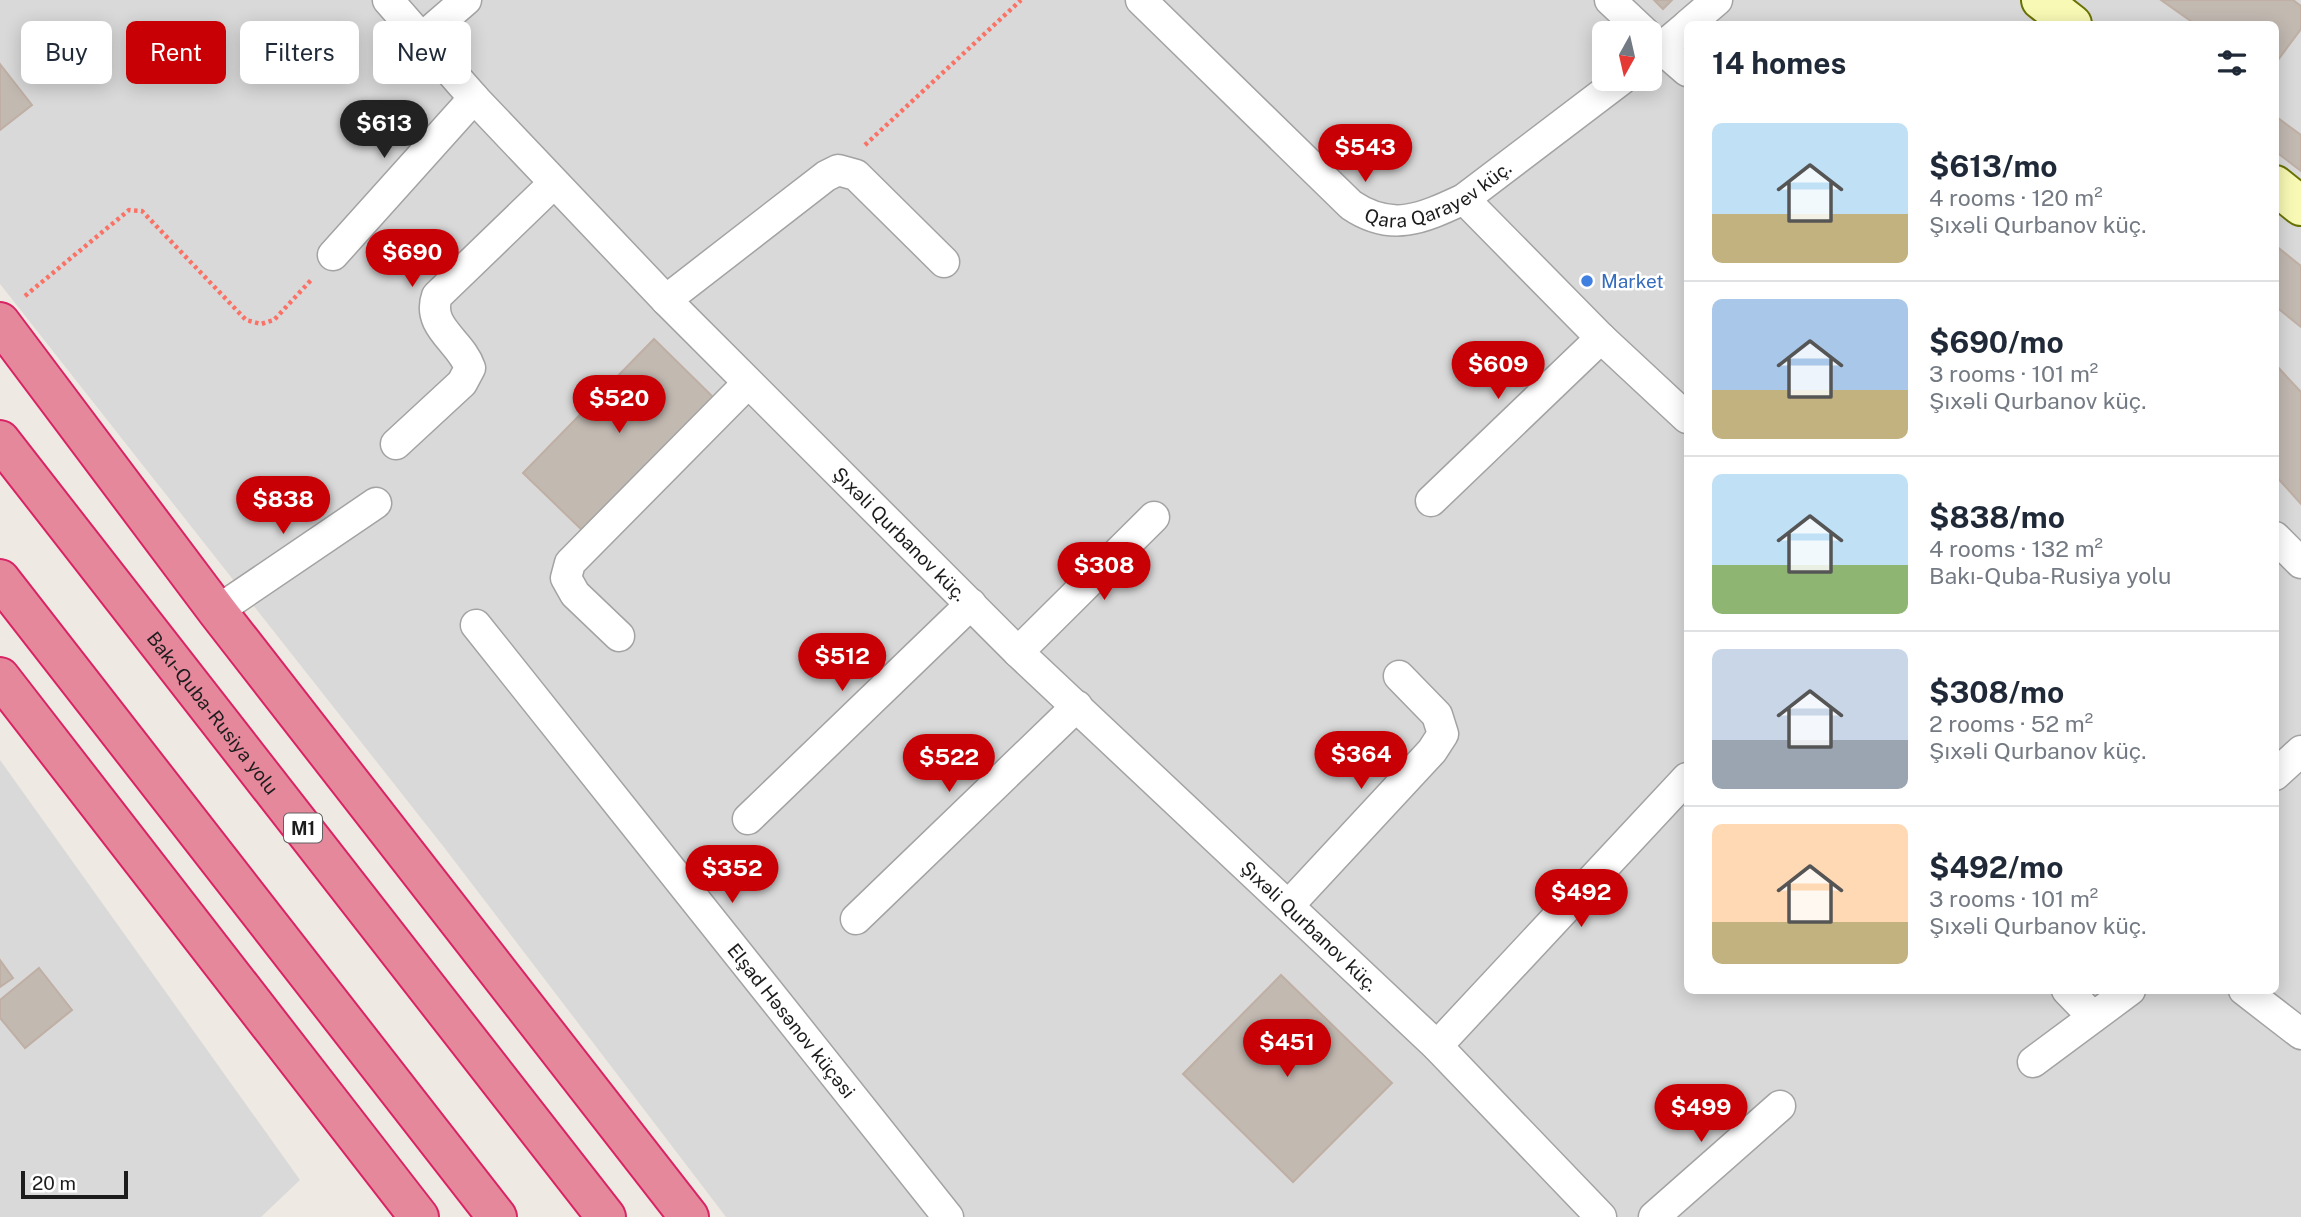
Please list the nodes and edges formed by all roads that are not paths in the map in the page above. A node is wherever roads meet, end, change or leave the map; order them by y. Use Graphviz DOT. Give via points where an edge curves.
graph roads {
  1 [pos="388,0"];
  2 [pos="466,0"];
  3 [pos="1141,0"];
  4 [pos="1610,0"];
  5 [pos="1717,0"];
  6 [pos="2040,0"];
  7 [pos="408,21"];
  8 [pos="442,21"];
  9 [pos="1630,21"];
  10 [pos="1693,21"];
  11 [pos="2067,21"];
  12 [pos="1684,27"];
  13 [pos="1662,39"];
  14 [pos="1662,52"];
  15 [pos="1684,69"];
  16 [pos="462,84"];
  17 [pos="1606,91"];
  18 [pos="474,98"];
  19 [pos="554,183"];
  20 [pos="2279,189"];
  21 [pos="1464,199"];
  22 [pos="2301,206"];
  23 [pos="333,255"];
  24 [pos="944,262"];
  25 [pos="666,300"];
  26 [pos="10,311"];
  27 [pos="1601,338"];
  28 [pos="748,383"];
  29 [pos="1684,415"];
  30 [pos="0,440"];
  31 [pos="396,444"];
  32 [pos="1431,501"];
  33 [pos="376,503"];
  34 [pos="1154,517"];
  35 [pos="2279,541"];
  36 [pos="2301,563"];
  37 [pos="0,579"];
  38 [pos="971,604"];
  39 [pos="217,611"];
  40 [pos="476,625"];
  41 [pos="619,636"];
  42 [pos="1018,652"];
  43 [pos="1399,676"];
  44 [pos="0,677"];
  45 [pos="1077,706"];
  46 [pos="2301,751"];
  47 [pos="2279,771"];
  48 [pos="1684,781"];
  49 [pos="748,819"];
  50 [pos="1289,905"];
  51 [pos="856,919"];
  52 [pos="2071,994"];
  53 [pos="2125,994"];
  54 [pos="2249,994"];
  55 [pos="2094,1017"];
  56 [pos="2301,1034"];
  57 [pos="1437,1046"];
  58 [pos="2033,1062"];
  59 [pos="1780,1106"];
  60 [pos="419,1217"];
  61 [pos="497,1217"];
  62 [pos="606,1217"];
  63 [pos="690,1217"];
  64 [pos="948,1217"];
  65 [pos="1601,1217"];
  66 [pos="1654,1217"];
  1 -- 7 [label="street, Şıxəli Qurbanov küç."];
  2 -- 8 [label="street"];
  3 -- 21 [label="street, Qara Qarayev küç." via="1369,218 1389,222 1412,219"];
  4 -- 9 [label="street"];
  5 -- 10 [label="street"];
  6 -- 11 [label="street"];
  12 -- 13 [label="street"];
  14 -- 15 [label="street"];
  16 -- 18 [label="street, Şıxəli Qurbanov küç."];
  17 -- 21 [label="street, Qara Qarayev küç."];
  18 -- 19 [label="street, Şıxəli Qurbanov küç."];
  18 -- 23 [label="street"];
  19 -- 25 [label="street, Şıxəli Qurbanov küç."];
  19 -- 31 [label="street" via="437,296 432,309 435,320 466,356 470,368 462,383"];
  20 -- 22 [label="street"];
  21 -- 27 [label="street"];
  24 -- 25 [label="street" via="856,175 838,170"];
  25 -- 28 [label="street, Şıxəli Qurbanov küç."];
  26 -- 39 [label="highway"];
  27 -- 29 [label="street"];
  27 -- 32 [label="street"];
  28 -- 38 [label="street, Şıxəli Qurbanov küç."];
  28 -- 41 [label="street" via="570,563 566,578 575,594"];
  30 -- 62 [label="highway, Bakı-Quba-Rusiya yolu / M1"];
  33 -- 39 [label="street"];
  34 -- 42 [label="street"];
  35 -- 36 [label="street"];
  37 -- 61 [label="highway"];
  38 -- 42 [label="street, Şıxəli Qurbanov küç."];
  38 -- 49 [label="street"];
  39 -- 63 [label="highway"];
  40 -- 64 [label="street, Elşad Həsənov küçəsi"];
  42 -- 45 [label="street, Şıxəli Qurbanov küç."];
  43 -- 50 [label="street" via="1437,715 1443,734"];
  44 -- 60 [label="highway"];
  45 -- 50 [label="street, Şıxəli Qurbanov küç."];
  45 -- 51 [label="street"];
  46 -- 47 [label="street"];
  48 -- 57 [label="street"];
  50 -- 57 [label="street, Şıxəli Qurbanov küç."];
  52 -- 55 [label="street"];
  53 -- 55 [label="street"];
  54 -- 56 [label="street"];
  55 -- 58 [label="street"];
  57 -- 65 [label="street, Şıxəli Qurbanov küç."];
  59 -- 66 [label="street"];
}
